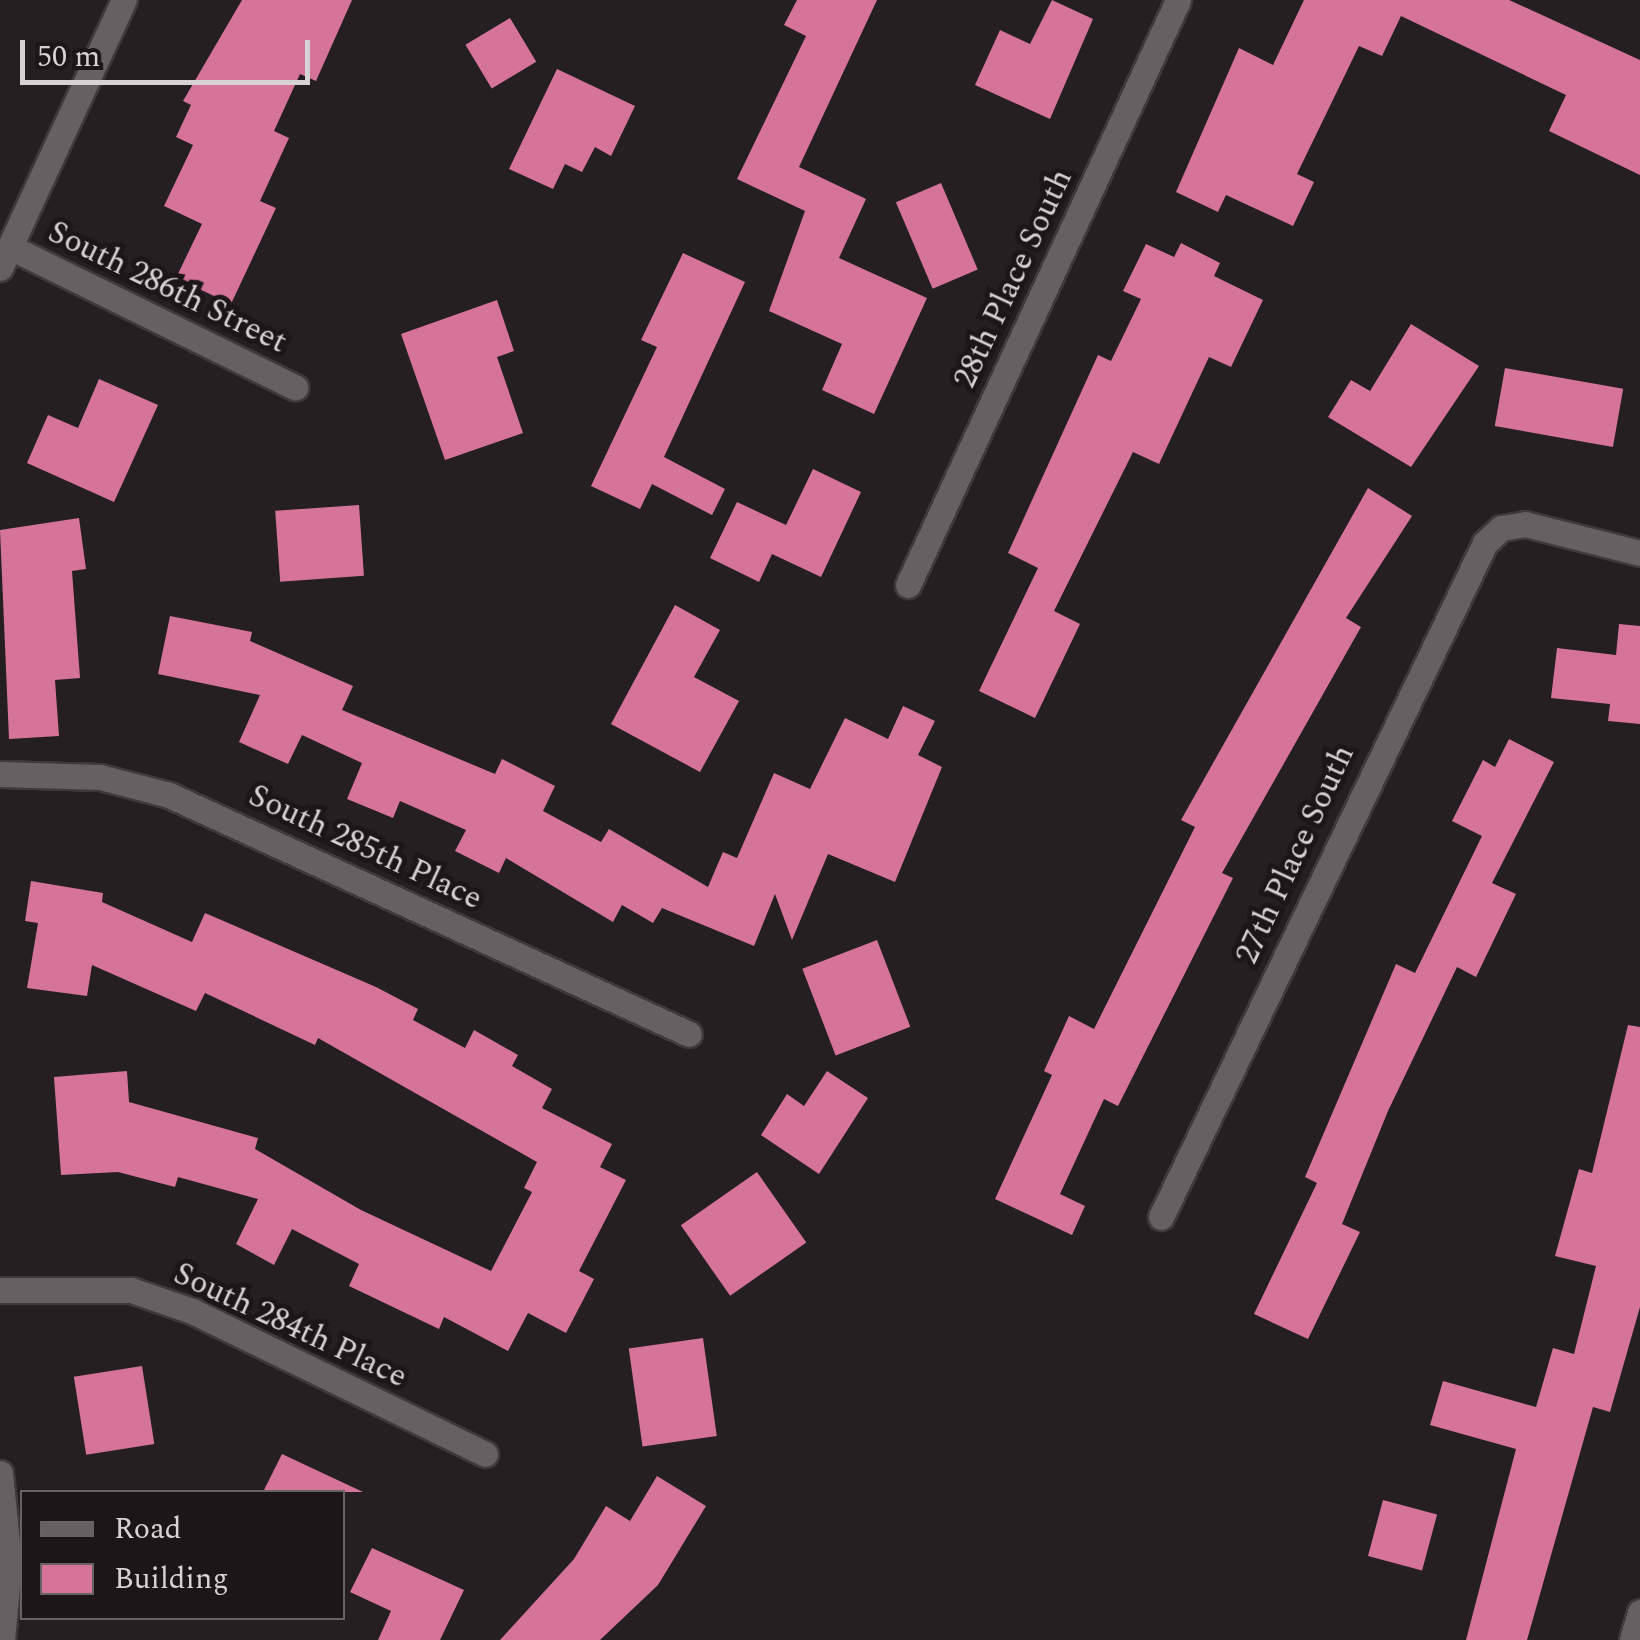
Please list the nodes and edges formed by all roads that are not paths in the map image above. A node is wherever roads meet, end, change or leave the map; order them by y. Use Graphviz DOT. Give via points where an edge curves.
graph roads {
  1 [pos="124,0"];
  2 [pos="1178,0"];
  3 [pos="5,257"];
  4 [pos="295,388"];
  5 [pos="1640,553"];
  6 [pos="908,585"];
  7 [pos="0,774"];
  8 [pos="689,1034"];
  9 [pos="1161,1217"];
  10 [pos="0,1290"];
  11 [pos="485,1454"];
  12 [pos="0,1474"];
  13 [pos="1640,1612"];
  14 [pos="2,1640"];
  15 [pos="1632,1640"];
  1 -- 3 [label="street"];
  2 -- 6 [label="street, 28th Place South"];
  3 -- 4 [label="street, South 286th Street"];
  5 -- 9 [label="street, 27th Place South" via="1542,526 1501,528 1454,596"];
  7 -- 8 [label="street, South 285th Place" via="100,777 169,795"];
  10 -- 11 [label="street, South 284th Place" via="130,1290 192,1311"];
  12 -- 14 [label="street" via="9,1563"];
  13 -- 15 [label="street"];
}
